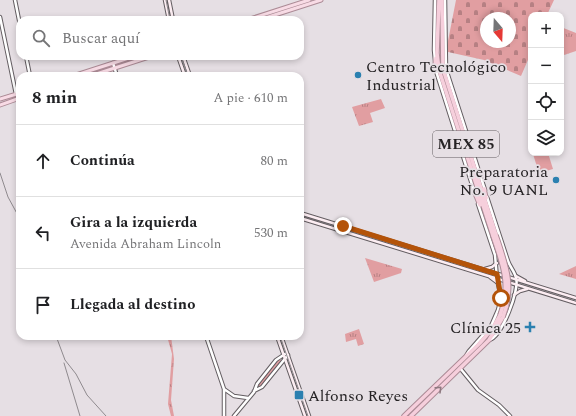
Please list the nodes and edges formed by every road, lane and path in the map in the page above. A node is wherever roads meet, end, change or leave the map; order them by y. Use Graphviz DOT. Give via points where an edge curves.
graph roads {
  1 [pos="15,0"];
  2 [pos="165,0"];
  3 [pos="169,0"];
  4 [pos="309,0"];
  5 [pos="321,0"];
  6 [pos="435,0"];
  7 [pos="439,0"];
  8 [pos="442,0"];
  9 [pos="445,0"];
  10 [pos="18,16"];
  11 [pos="168,16"];
  12 [pos="172,16"];
  13 [pos="260,16"];
  14 [pos="272,16"];
  15 [pos="0,17"];
  16 [pos="440,26"];
  17 [pos="440,53"];
  18 [pos="27,60"];
  19 [pos="122,60"];
  20 [pos="140,60"];
  21 [pos="179,60"];
  22 [pos="184,60"];
  23 [pos="113,63"];
  24 [pos="435,66"];
  25 [pos="115,68"];
  26 [pos="446,70"];
  27 [pos="29,72"];
  28 [pos="85,72"];
  29 [pos="102,72"];
  30 [pos="116,72"];
  31 [pos="184,72"];
  32 [pos="189,72"];
  33 [pos="16,94"];
  34 [pos="0,99"];
  35 [pos="16,99"];
  36 [pos="0,105"];
  37 [pos="484,189"];
  38 [pos="474,193"];
  39 [pos="484,212"];
  40 [pos="304,214"];
  41 [pos="490,215"];
  42 [pos="304,219"];
  43 [pos="494,236"];
  44 [pos="496,263"];
  45 [pos="471,265"];
  46 [pos="475,267"];
  47 [pos="483,269"];
  48 [pos="468,270"];
  49 [pos="474,272"];
  50 [pos="497,274"];
  51 [pos="488,276"];
  52 [pos="516,276"];
  53 [pos="497,279"];
  54 [pos="517,280"];
  55 [pos="498,283"];
  56 [pos="529,284"];
  57 [pos="516,285"];
  58 [pos="528,288"];
  59 [pos="514,295"];
  60 [pos="576,298"];
  61 [pos="576,303"];
  62 [pos="502,316"];
  63 [pos="207,340"];
  64 [pos="278,340"];
  65 [pos="282,340"];
  66 [pos="489,340"];
  67 [pos="287,354"];
  68 [pos="283,355"];
  69 [pos="466,357"];
  70 [pos="285,359"];
  71 [pos="460,368"];
  72 [pos="224,389"];
  73 [pos="254,392"];
  74 [pos="249,398"];
  75 [pos="224,416"];
  76 [pos="234,416"];
  77 [pos="305,416"];
  78 [pos="309,416"];
  79 [pos="404,416"];
  80 [pos="411,416"];
  81 [pos="510,416"];
  1 -- 10 [label="street"];
  2 -- 11 [label="main road"];
  3 -- 12 [label="main road"];
  4 -- 13 [label="main road"];
  5 -- 14 [label="main road"];
  6 -- 24 [label="street"];
  7 -- 16 [label="highway, MEX 85"];
  8 -- 16 [label="highway, MEX 85"];
  9 -- 26 [label="street"];
  15 -- 33 [label="street"];
  16 -- 17 [label="highway, MEX 85"];
  17 -- 24 [label="highway"];
  17 -- 26 [label="highway"];
  17 -- 39 [label="highway, MEX 85" via="439,70 442,83"];
  17 -- 41 [label="highway, MEX 85" via="445,80"];
  18 -- 27 [label="street"];
  19 -- 23 [label="main road"];
  20 -- 25 [label="main road"];
  21 -- 31 [label="main road"];
  22 -- 32 [label="main road"];
  23 -- 25 [label="street"];
  23 -- 28 [label="main road"];
  24 -- 38 [label="street"];
  25 -- 29 [label="main road"];
  25 -- 30 [label="street"];
  26 -- 37 [label="street"];
  33 -- 34 [label="main road"];
  35 -- 36 [label="main road"];
  37 -- 41 [label="highway"];
  37 -- 52 [label="street" via="509,264"];
  38 -- 39 [label="highway"];
  38 -- 44 [label="street"];
  39 -- 43 [label="highway, MEX 85"];
  40 -- 45 [label="main road"];
  41 -- 43 [label="highway, MEX 85"];
  42 -- 48 [label="main road"];
  43 -- 62 [label="highway, MEX 85, bridge" via="506,279"];
  44 -- 47 [label="main road" via="490,268"];
  44 -- 50 [label="street"];
  45 -- 46 [label="main road"];
  45 -- 48 [label="main road"];
  46 -- 47 [label="main road"];
  46 -- 49 [label="main road"];
  47 -- 50 [label="main road"];
  48 -- 49 [label="main road"];
  49 -- 51 [label="main road"];
  50 -- 53 [label="street"];
  50 -- 54 [label="main road"];
  51 -- 53 [label="main road"];
  51 -- 55 [label="main road"];
  52 -- 54 [label="street"];
  52 -- 56 [label="main road"];
  53 -- 55 [label="street"];
  53 -- 57 [label="main road"];
  54 -- 56 [label="main road"];
  54 -- 57 [label="street"];
  55 -- 69 [label="street" via="501,298 496,315"];
  56 -- 60 [label="main road"];
  57 -- 58 [label="main road"];
  57 -- 59 [label="street"];
  58 -- 59 [label="main road"];
  58 -- 61 [label="main road"];
  59 -- 66 [label="street" via="502,326 494,338"];
  62 -- 66 [label="highway, MEX 85"];
  62 -- 69 [label="highway, MEX 85"];
  63 -- 72 [label="street"];
  64 -- 68 [label="main road"];
  65 -- 67 [label="main road"];
  66 -- 71 [label="highway, MEX 85"];
  67 -- 68 [label="street"];
  67 -- 70 [label="street"];
  67 -- 78 [label="main road"];
  68 -- 70 [label="main road"];
  68 -- 73 [label="street" via="257,384"];
  69 -- 79 [label="highway, MEX 85"];
  70 -- 73 [label="street" via="262,387"];
  70 -- 77 [label="main road"];
  80 -- 71 [label="highway, MEX 85, one-way"];
  71 -- 81 [label="street" via="478,390"];
  72 -- 74 [label="street" via="234,396"];
  72 -- 75 [label="street"];
  73 -- 74 [label="street"];
  74 -- 76 [label="street"];
}
